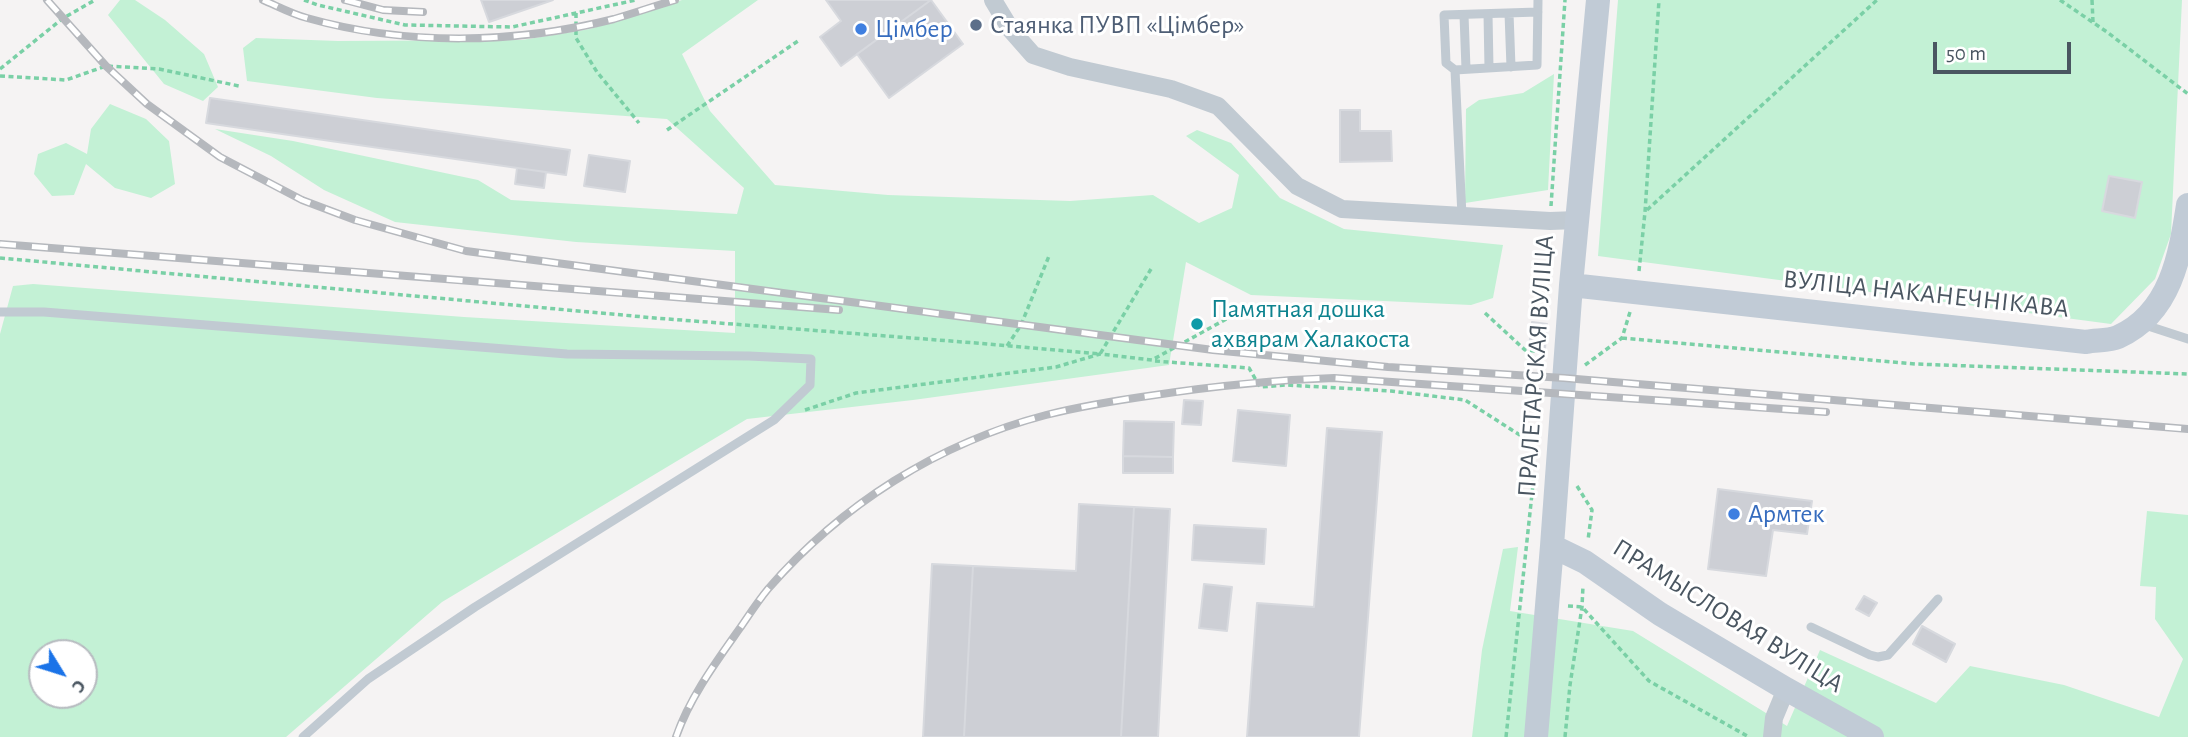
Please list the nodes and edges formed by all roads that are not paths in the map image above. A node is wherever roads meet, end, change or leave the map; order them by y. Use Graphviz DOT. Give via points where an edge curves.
graph roads {
  1 [pos="993,0"];
  2 [pos="1538,0"];
  3 [pos="1598,0"];
  4 [pos="1538,12"];
  5 [pos="1509,13"];
  6 [pos="1488,14"];
  7 [pos="1464,15"];
  8 [pos="1511,67"];
  9 [pos="1489,68"];
  10 [pos="1466,69"];
  11 [pos="1455,70"];
  12 [pos="2188,205"];
  13 [pos="1462,216"];
  14 [pos="1577,220"];
  15 [pos="1571,285"];
  16 [pos="0,312"];
  17 [pos="2141,323"];
  18 [pos="2188,339"];
  19 [pos="1552,547"];
  20 [pos="1938,599"];
  21 [pos="1811,627"];
  22 [pos="1786,689"];
  23 [pos="303,737"];
  24 [pos="1536,737"];
  25 [pos="1772,737"];
  26 [pos="1872,737"];
  1 -- 13 [label="street" via="1033,55 1171,89 1219,107 1297,186 1342,209"];
  2 -- 4 [label="lane"];
  3 -- 14 [label="main road, ПРАЛЕТАРСКАЯ ВУЛІЦА"];
  4 -- 5 [label="lane"];
  4 -- 8 [label="lane" via="1537,65"];
  5 -- 6 [label="lane"];
  5 -- 8 [label="lane"];
  6 -- 7 [label="lane"];
  6 -- 9 [label="lane"];
  7 -- 10 [label="lane"];
  7 -- 11 [label="lane" via="1444,15 1447,63"];
  8 -- 9 [label="lane"];
  9 -- 10 [label="lane"];
  10 -- 11 [label="lane"];
  11 -- 13 [label="lane"];
  12 -- 17 [label="main road, ВУЛІЦА НАКАНЕЧНІКАВА" via="2182,249 2168,289"];
  13 -- 14 [label="street"];
  14 -- 15 [label="main road, ПРАЛЕТАРСКАЯ ВУЛІЦА"];
  15 -- 17 [label="main road, ВУЛІЦА НАКАНЕЧНІКАВА" via="2086,342 2115,338"];
  15 -- 19 [label="main road, ПРАЛЕТАРСКАЯ ВУЛІЦА"];
  16 -- 23 [label="lane" via="567,354 811,359 810,385 774,420 368,679"];
  17 -- 18 [label="lane"];
  19 -- 22 [label="main road, ПРАМЫСЛОВАЯ ВУЛІЦА" via="1585,562 1660,614"];
  19 -- 24 [label="main road, ПРАЛЕТАРСКАЯ ВУЛІЦА"];
  20 -- 21 [label="lane" via="1888,655 1870,655"];
  22 -- 25 [label="street"];
  22 -- 26 [label="main road, ПРАМЫСЛОВАЯ ВУЛІЦА"];
}
